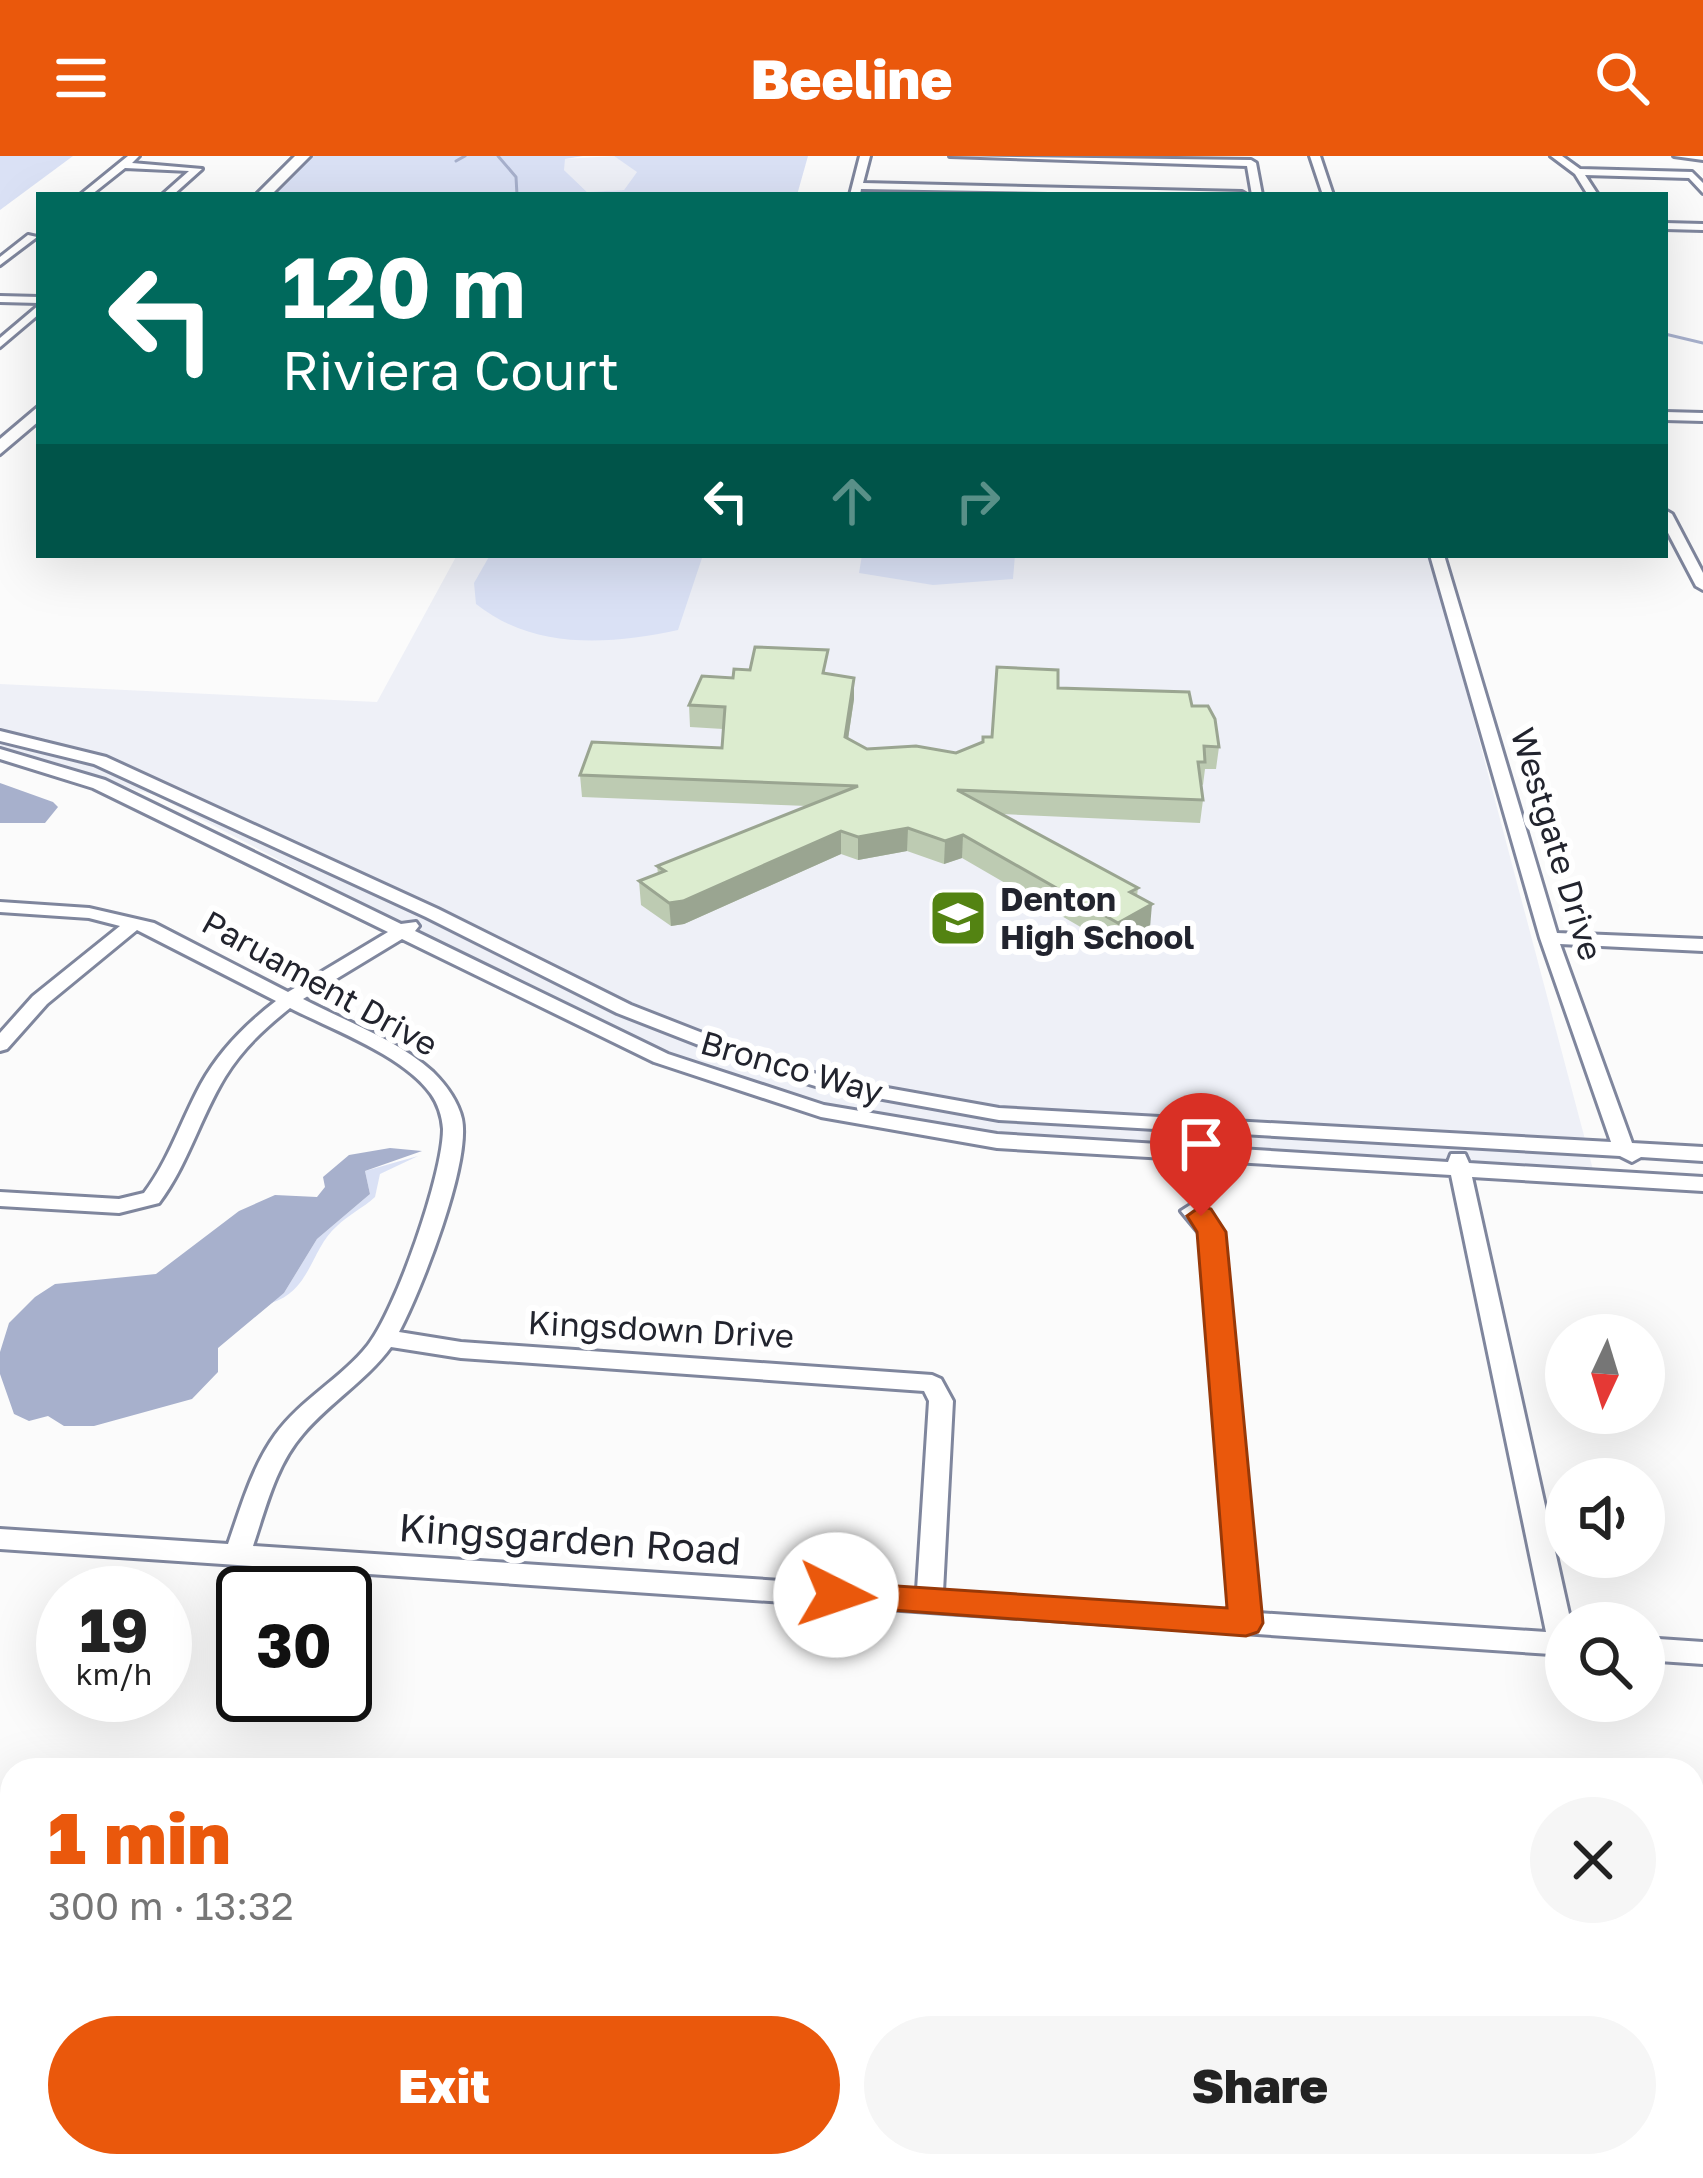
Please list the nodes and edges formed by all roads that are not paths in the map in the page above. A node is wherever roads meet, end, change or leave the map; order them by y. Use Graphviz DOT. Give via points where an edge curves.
graph roads {
  1 [pos="134,156"];
  2 [pos="303,156"];
  3 [pos="865,156"];
  4 [pos="955,156"];
  5 [pos="1315,156"];
  6 [pos="1556,156"];
  7 [pos="1678,156"];
  8 [pos="1703,157"];
  9 [pos="1140,158"];
  10 [pos="123,165"];
  11 [pos="1578,172"];
  12 [pos="856,190"];
  13 [pos="1703,190"];
  14 [pos="89,192"];
  15 [pos="170,192"];
  16 [pos="265,192"];
  17 [pos="1010,192"];
  18 [pos="1256,192"];
  19 [pos="1327,192"];
  20 [pos="1591,192"];
  21 [pos="1668,226"];
  22 [pos="1703,227"];
  23 [pos="36,236"];
  24 [pos="0,262"];
  25 [pos="0,299"];
  26 [pos="36,304"];
  27 [pos="36,307"];
  28 [pos="0,344"];
  29 [pos="36,414"];
  30 [pos="1668,416"];
  31 [pos="1703,417"];
  32 [pos="0,449"];
  33 [pos="1668,520"];
  34 [pos="1438,558"];
  35 [pos="1703,586"];
  36 [pos="0,736"];
  37 [pos="0,754"];
  38 [pos="0,907"];
  39 [pos="432,913"];
  40 [pos="134,923"];
  41 [pos="401,932"];
  42 [pos="1549,938"];
  43 [pos="1703,944"];
  44 [pos="291,1000"];
  45 [pos="1,1041"];
  46 [pos="1454,1141"];
  47 [pos="1624,1150"];
  48 [pos="1703,1154"];
  49 [pos="1461,1171"];
  50 [pos="1694,1184"];
  51 [pos="0,1198"];
  52 [pos="1192,1210"];
  53 [pos="385,1338"];
  54 [pos="0,1539"];
  55 [pos="237,1556"];
  56 [pos="929,1602"];
  57 [pos="1555,1602"];
  58 [pos="1246,1623"];
  59 [pos="1545,1643"];
  60 [pos="1665,1650"];
  61 [pos="1703,1653"];
  1 -- 10 [label="street"];
  2 -- 16 [label="main road"];
  3 -- 12 [label="street"];
  4 -- 9 [label="street"];
  5 -- 19 [label="street"];
  6 -- 11 [label="street"];
  7 -- 8 [label="street"];
  9 -- 18 [label="street" via="1251,163"];
  10 -- 14 [label="street"];
  10 -- 15 [label="street" via="197,169"];
  11 -- 13 [label="street" via="1692,175"];
  11 -- 20 [label="street"];
  12 -- 17 [label="street"];
  21 -- 22 [label="street"];
  23 -- 24 [label="street"];
  25 -- 26 [label="street"];
  27 -- 28 [label="street"];
  29 -- 32 [label="main road"];
  30 -- 31 [label="street"];
  33 -- 35 [label="street"];
  34 -- 42 [label="street, Westgate Drive"];
  36 -- 39 [label="street, Bronco Way" via="100,760"];
  37 -- 41 [label="street, Bronco Way" via="99,784"];
  38 -- 40 [label="street, Paruament Drive"];
  39 -- 41 [label="street"];
  39 -- 46 [label="street, Bronco Way" via="677,1031 890,1098 1052,1118"];
  40 -- 44 [label="street, Paruament Drive"];
  40 -- 45 [label="street"];
  41 -- 44 [label="street"];
  41 -- 49 [label="street, Bronco Way" via="710,1077 880,1125 997,1141"];
  42 -- 43 [label="street"];
  42 -- 47 [label="street, Westgate Drive"];
  44 -- 51 [label="street" via="218,1072 158,1190 142,1203"];
  44 -- 53 [label="street, Paruament Drive" via="417,1068 449,1110 449,1162"];
  46 -- 47 [label="street, Bronco Way"];
  46 -- 49 [label="street"];
  47 -- 48 [label="street"];
  47 -- 50 [label="street"];
  49 -- 50 [label="street, Bronco Way"];
  49 -- 57 [label="street"];
  52 -- 58 [label="street" via="1211,1232"];
  53 -- 55 [label="street, Paruament Drive" via="288,1434"];
  53 -- 56 [label="street, Kingsdown Drive" via="933,1385 940,1401"];
  54 -- 55 [label="street, Kingsgarden Road"];
  55 -- 56 [label="street, Kingsgarden Road"];
  56 -- 58 [label="street, Kingsgarden Road"];
  58 -- 59 [label="street, Kingsgarden Road"];
  60 -- 61 [label="street"];
}
